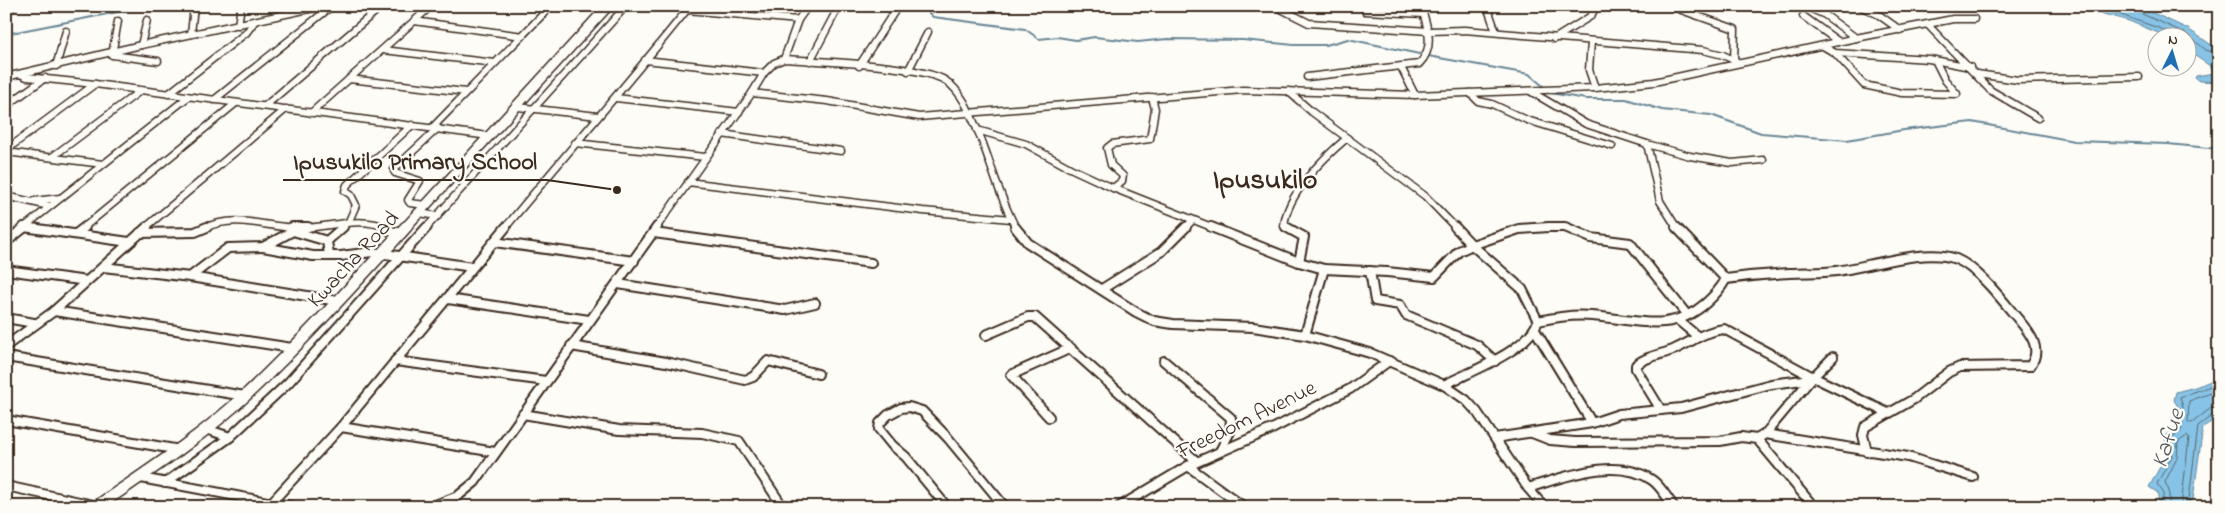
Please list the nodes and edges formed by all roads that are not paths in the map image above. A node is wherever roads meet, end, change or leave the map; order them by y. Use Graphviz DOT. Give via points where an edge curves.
graph roads {
  1 [pos="15,6"];
  2 [pos="194,6"];
  3 [pos="241,6"];
  4 [pos="284,6"];
  5 [pos="323,6"];
  6 [pos="332,6"];
  7 [pos="382,6"];
  8 [pos="431,6"];
  9 [pos="537,6"];
  10 [pos="608,6"];
  11 [pos="626,6"];
  12 [pos="808,6"];
  13 [pos="839,6"];
  14 [pos="898,6"];
  15 [pos="1226,6"];
  16 [pos="1248,6"];
  17 [pos="1275,6"];
  18 [pos="1421,6"];
  19 [pos="1487,6"];
  20 [pos="1596,6"];
  21 [pos="1670,6"];
  22 [pos="1805,6"];
  23 [pos="1860,6"];
  24 [pos="550,7"];
  25 [pos="6,8"];
  26 [pos="688,8"];
  27 [pos="1284,8"];
  28 [pos="1365,8"];
  29 [pos="282,14"];
  30 [pos="1423,14"];
  31 [pos="1803,16"];
  32 [pos="1974,19"];
  33 [pos="147,20"];
  34 [pos="798,20"];
  35 [pos="255,21"];
  36 [pos="118,22"];
  37 [pos="414,22"];
  38 [pos="238,25"];
  39 [pos="1928,25"];
  40 [pos="1368,27"];
  41 [pos="1900,30"];
  42 [pos="66,31"];
  43 [pos="1429,31"];
  44 [pos="928,32"];
  45 [pos="1496,32"];
  46 [pos="191,34"];
  47 [pos="523,36"];
  48 [pos="1856,38"];
  49 [pos="1554,39"];
  50 [pos="1591,42"];
  51 [pos="1839,42"];
  52 [pos="142,45"];
  53 [pos="1823,46"];
  54 [pos="570,47"];
  55 [pos="588,49"];
  56 [pos="383,50"];
  57 [pos="112,52"];
  58 [pos="1835,53"];
  59 [pos="784,59"];
  60 [pos="645,60"];
  61 [pos="1935,60"];
  62 [pos="158,61"];
  63 [pos="810,61"];
  64 [pos="1736,61"];
  65 [pos="494,63"];
  66 [pos="56,66"];
  67 [pos="859,66"];
  68 [pos="1401,67"];
  69 [pos="1970,67"];
  70 [pos="908,71"];
  71 [pos="764,73"];
  72 [pos="20,74"];
  73 [pos="1977,74"];
  74 [pos="6,77"];
  75 [pos="1307,77"];
  76 [pos="2139,77"];
  77 [pos="45,78"];
  78 [pos="349,79"];
  79 [pos="95,84"];
  80 [pos="1595,88"];
  81 [pos="140,91"];
  82 [pos="1288,91"];
  83 [pos="1530,91"];
  84 [pos="466,92"];
  85 [pos="752,93"];
  86 [pos="1470,93"];
  87 [pos="168,94"];
  88 [pos="1415,95"];
  89 [pos="188,97"];
  90 [pos="1152,97"];
  91 [pos="616,98"];
  92 [pos="214,100"];
  93 [pos="236,103"];
  94 [pos="6,106"];
  95 [pos="265,106"];
  96 [pos="518,107"];
  97 [pos="534,108"];
  98 [pos="286,109"];
  99 [pos="739,112"];
  100 [pos="967,112"];
  101 [pos="311,113"];
  102 [pos="598,116"];
  103 [pos="2038,118"];
  104 [pos="412,125"];
  105 [pos="435,128"];
  106 [pos="976,130"];
  107 [pos="722,134"];
  108 [pos="490,136"];
  109 [pos="1347,138"];
  110 [pos="575,143"];
  111 [pos="1647,144"];
  112 [pos="1612,146"];
  113 [pos="6,151"];
  114 [pos="841,151"];
  115 [pos="705,157"];
  116 [pos="52,158"];
  117 [pos="1763,160"];
  118 [pos="103,164"];
  119 [pos="688,182"];
  120 [pos="446,184"];
  121 [pos="463,186"];
  122 [pos="1113,188"];
  123 [pos="6,196"];
  124 [pos="61,198"];
  125 [pos="30,202"];
  126 [pos="49,206"];
  127 [pos="423,209"];
  128 [pos="438,216"];
  129 [pos="1012,219"];
  130 [pos="1193,220"];
  131 [pos="350,221"];
  132 [pos="24,227"];
  133 [pos="298,230"];
  134 [pos="402,232"];
  135 [pos="140,233"];
  136 [pos="654,233"];
  137 [pos="76,234"];
  138 [pos="7,240"];
  139 [pos="129,242"];
  140 [pos="327,242"];
  141 [pos="494,242"];
  142 [pos="1472,245"];
  143 [pos="263,247"];
  144 [pos="382,253"];
  145 [pos="329,255"];
  146 [pos="401,257"];
  147 [pos="634,261"];
  148 [pos="871,262"];
  149 [pos="1299,262"];
  150 [pos="104,267"];
  151 [pos="472,267"];
  152 [pos="1324,269"];
  153 [pos="6,270"];
  154 [pos="1370,271"];
  155 [pos="190,277"];
  156 [pos="1726,279"];
  157 [pos="86,281"];
  158 [pos="618,284"];
  159 [pos="1102,289"];
  160 [pos="448,298"];
  161 [pos="338,302"];
  162 [pos="815,303"];
  163 [pos="54,310"];
  164 [pos="1687,315"];
  165 [pos="6,318"];
  166 [pos="589,320"];
  167 [pos="1679,321"];
  168 [pos="34,323"];
  169 [pos="1537,326"];
  170 [pos="986,335"];
  171 [pos="1305,335"];
  172 [pos="1697,336"];
  173 [pos="6,346"];
  174 [pos="571,346"];
  175 [pos="292,348"];
  176 [pos="1071,348"];
  177 [pos="6,357"];
  178 [pos="1833,357"];
  179 [pos="395,361"];
  180 [pos="1164,361"];
  181 [pos="1389,361"];
  182 [pos="1495,361"];
  183 [pos="818,374"];
  184 [pos="1812,378"];
  185 [pos="546,381"];
  186 [pos="1444,385"];
  187 [pos="244,396"];
  188 [pos="1662,410"];
  189 [pos="1888,413"];
  190 [pos="523,414"];
  191 [pos="1049,417"];
  192 [pos="6,420"];
  193 [pos="1592,423"];
  194 [pos="341,427"];
  195 [pos="206,429"];
  196 [pos="1532,433"];
  197 [pos="1761,436"];
  198 [pos="230,437"];
  199 [pos="1495,438"];
  200 [pos="180,450"];
  201 [pos="1220,451"];
  202 [pos="495,452"];
  203 [pos="1867,452"];
  204 [pos="1192,463"];
  205 [pos="1974,477"];
  206 [pos="141,478"];
  207 [pos="165,482"];
  208 [pos="6,486"];
  209 [pos="1528,488"];
  210 [pos="272,503"];
  211 [pos="97,506"];
  212 [pos="294,507"];
  213 [pos="430,507"];
  214 [pos="782,507"];
  215 [pos="947,507"];
  216 [pos="1005,507"];
  217 [pos="1118,507"];
  218 [pos="1244,507"];
  219 [pos="1544,507"];
  220 [pos="1674,507"];
  221 [pos="1814,507"];
  1 -- 25 [label="street"];
  2 -- 46 [label="street"];
  3 -- 38 [label="street"];
  4 -- 29 [label="street"];
  5 -- 29 [label="street"];
  6 -- 92 [label="street"];
  7 -- 95 [label="street"];
  8 -- 37 [label="street"];
  9 -- 24 [label="street"];
  10 -- 54 [label="main road, Kwacha Road"];
  11 -- 55 [label="street"];
  12 -- 34 [label="street"];
  13 -- 63 [label="street"];
  14 -- 67 [label="street"];
  15 -- 16 [label="street"];
  17 -- 27 [label="street"];
  18 -- 30 [label="street"];
  19 -- 45 [label="street"];
  20 -- 49 [label="street" via="1591,16"];
  21 -- 64 [label="street" via="1736,29"];
  22 -- 48 [label="street" via="1820,12"];
  23 -- 41 [label="street"];
  24 -- 47 [label="street"];
  26 -- 34 [label="street"];
  26 -- 60 [label="street"];
  27 -- 40 [label="street" via="1309,23"];
  28 -- 30 [label="street"];
  28 -- 40 [label="street"];
  29 -- 35 [label="street"];
  30 -- 43 [label="street"];
  31 -- 51 [label="street"];
  32 -- 39 [label="street" via="1953,19"];
  33 -- 52 [label="street"];
  34 -- 59 [label="street"];
  35 -- 38 [label="street"];
  35 -- 87 [label="street" via="246,33"];
  36 -- 57 [label="street"];
  37 -- 47 [label="street"];
  37 -- 56 [label="street"];
  38 -- 46 [label="street"];
  39 -- 41 [label="street"];
  39 -- 69 [label="street"];
  40 -- 43 [label="street"];
  41 -- 48 [label="street"];
  42 -- 66 [label="street"];
  43 -- 45 [label="street"];
  43 -- 68 [label="street" via="1430,43 1424,60 1417,65"];
  44 -- 70 [label="street"];
  45 -- 49 [label="street"];
  46 -- 52 [label="street"];
  47 -- 65 [label="street"];
  48 -- 51 [label="street"];
  49 -- 50 [label="street"];
  50 -- 64 [label="street" via="1703,50"];
  50 -- 80 [label="street" via="1588,71"];
  51 -- 53 [label="street"];
  52 -- 57 [label="street"];
  53 -- 58 [label="street"];
  53 -- 64 [label="street"];
  54 -- 55 [label="street"];
  54 -- 96 [label="main road, Kwacha Road"];
  55 -- 97 [label="street"];
  56 -- 65 [label="street"];
  56 -- 78 [label="street"];
  57 -- 62 [label="street" via="116,56"];
  57 -- 66 [label="street"];
  58 -- 61 [label="street"];
  58 -- 61 [label="street" via="1864,85 1905,93 1957,94"];
  59 -- 63 [label="street"];
  59 -- 71 [label="street" via="774,62"];
  60 -- 71 [label="street"];
  60 -- 91 [label="street"];
  61 -- 69 [label="street"];
  63 -- 67 [label="street"];
  64 -- 80 [label="street" via="1654,82"];
  65 -- 84 [label="street"];
  66 -- 72 [label="street"];
  67 -- 70 [label="street"];
  68 -- 75 [label="street"];
  68 -- 88 [label="street"];
  69 -- 73 [label="street"];
  70 -- 100 [label="street" via="944,79 955,90"];
  71 -- 85 [label="street"];
  72 -- 74 [label="street"];
  72 -- 77 [label="street"];
  73 -- 76 [label="street" via="2018,80"];
  73 -- 103 [label="street" via="1994,92"];
  77 -- 79 [label="street"];
  77 -- 94 [label="street"];
  78 -- 84 [label="street"];
  78 -- 101 [label="street"];
  79 -- 81 [label="street"];
  79 -- 113 [label="street"];
  80 -- 83 [label="street"];
  81 -- 87 [label="street"];
  81 -- 116 [label="street"];
  82 -- 88 [label="street"];
  82 -- 90 [label="street" via="1243,90"];
  82 -- 109 [label="street"];
  83 -- 86 [label="street"];
  83 -- 111 [label="street" via="1586,124"];
  84 -- 105 [label="street"];
  85 -- 99 [label="street"];
  85 -- 100 [label="street" via="827,101 914,116"];
  86 -- 88 [label="street"];
  86 -- 112 [label="street" via="1478,101 1527,120"];
  87 -- 89 [label="street"];
  89 -- 92 [label="street"];
  89 -- 118 [label="street"];
  90 -- 100 [label="street"];
  90 -- 122 [label="street" via="1155,109 1150,139 1112,144 1106,148 1111,165 1123,176"];
  91 -- 99 [label="street"];
  91 -- 102 [label="street"];
  92 -- 93 [label="street"];
  93 -- 95 [label="street"];
  93 -- 137 [label="street"];
  95 -- 98 [label="street"];
  96 -- 97 [label="street"];
  96 -- 108 [label="main road, Kwacha Road"];
  97 -- 102 [label="street"];
  97 -- 121 [label="street"];
  98 -- 101 [label="street"];
  98 -- 135 [label="street"];
  99 -- 107 [label="street"];
  100 -- 106 [label="street"];
  101 -- 104 [label="street"];
  102 -- 110 [label="street"];
  104 -- 105 [label="street"];
  104 -- 131 [label="street" via="347,185 346,191 356,205"];
  105 -- 108 [label="street"];
  105 -- 127 [label="street" via="394,169 395,173 420,181 408,200"];
  106 -- 122 [label="street" via="1032,146"];
  106 -- 129 [label="street"];
  107 -- 114 [label="street"];
  107 -- 115 [label="street"];
  108 -- 120 [label="main road, Kwacha Road"];
  109 -- 142 [label="street" via="1425,196"];
  109 -- 149 [label="street" via="1323,159 1287,210 1284,226 1304,237"];
  110 -- 115 [label="street"];
  110 -- 141 [label="street"];
  111 -- 117 [label="street" via="1732,163"];
  111 -- 156 [label="street" via="1658,196 1667,215"];
  113 -- 116 [label="street"];
  115 -- 119 [label="street"];
  116 -- 118 [label="street"];
  118 -- 124 [label="street"];
  119 -- 129 [label="street"];
  119 -- 136 [label="street"];
  120 -- 121 [label="street"];
  120 -- 127 [label="main road, Kwacha Road"];
  121 -- 128 [label="street"];
  122 -- 130 [label="street"];
  123 -- 125 [label="street"];
  124 -- 125 [label="street"];
  124 -- 126 [label="street"];
  125 -- 126 [label="street"];
  126 -- 132 [label="street"];
  127 -- 128 [label="street"];
  127 -- 134 [label="main road, Kwacha Road"];
  128 -- 146 [label="street"];
  129 -- 159 [label="street" via="1028,243"];
  130 -- 149 [label="street"];
  130 -- 159 [label="street" via="1161,252"];
  131 -- 133 [label="street"];
  131 -- 134 [label="street"];
  131 -- 140 [label="street"];
  132 -- 137 [label="street"];
  132 -- 138 [label="street"];
  133 -- 135 [label="street" via="233,220 195,232"];
  133 -- 140 [label="street"];
  133 -- 143 [label="street"];
  134 -- 144 [label="main road, Kwacha Road"];
  135 -- 139 [label="street"];
  136 -- 147 [label="street"];
  136 -- 148 [label="street"];
  137 -- 139 [label="street"];
  139 -- 150 [label="street"];
  140 -- 145 [label="street"];
  141 -- 147 [label="street"];
  141 -- 151 [label="street"];
  142 -- 154 [label="street" via="1459,251 1434,277"];
  142 -- 164 [label="street" via="1535,227 1565,227 1591,238 1627,242"];
  142 -- 169 [label="street" via="1522,289"];
  143 -- 145 [label="street" via="298,254"];
  143 -- 155 [label="street" via="228,248"];
  144 -- 145 [label="street"];
  144 -- 146 [label="street"];
  144 -- 161 [label="main road, Kwacha Road"];
  146 -- 151 [label="street"];
  146 -- 198 [label="street" via="288,383"];
  147 -- 158 [label="street"];
  149 -- 152 [label="street"];
  150 -- 155 [label="street"];
  150 -- 157 [label="street"];
  151 -- 160 [label="street"];
  152 -- 154 [label="street"];
  152 -- 171 [label="street"];
  153 -- 157 [label="street"];
  154 -- 182 [label="street" via="1375,301 1398,304 1406,315 1477,345"];
  155 -- 161 [label="street"];
  156 -- 164 [label="street" via="1710,300"];
  156 -- 189 [label="street" via="1835,271 1887,261 1953,258 1984,282 2033,339 2036,354 2030,366 1960,367"];
  157 -- 163 [label="street"];
  158 -- 162 [label="street" via="784,310"];
  158 -- 166 [label="street"];
  159 -- 171 [label="street" via="1154,321 1253,327"];
  160 -- 166 [label="street"];
  160 -- 179 [label="street"];
  161 -- 175 [label="main road, Kwacha Road"];
  163 -- 168 [label="street"];
  163 -- 175 [label="street"];
  164 -- 167 [label="street"];
  165 -- 168 [label="street"];
  166 -- 174 [label="street"];
  167 -- 169 [label="street" via="1575,314"];
  167 -- 172 [label="street"];
  168 -- 173 [label="street"];
  169 -- 182 [label="street" via="1522,343"];
  169 -- 193 [label="street"];
  170 -- 176 [label="street" via="1031,316"];
  171 -- 181 [label="street"];
  172 -- 184 [label="street" via="1719,329 1729,330"];
  172 -- 188 [label="street" via="1636,365"];
  174 -- 183 [label="street" via="666,362 745,380 754,377 768,360"];
  174 -- 185 [label="street"];
  175 -- 187 [label="main road, Kwacha Road"];
  176 -- 191 [label="street" via="1011,375"];
  176 -- 204 [label="street"];
  177 -- 187 [label="street"];
  178 -- 184 [label="street"];
  179 -- 185 [label="street"];
  179 -- 194 [label="street"];
  180 -- 201 [label="street" via="1231,418 1230,432"];
  181 -- 186 [label="street"];
  181 -- 201 [label="street, Freedom Avenue" via="1350,389"];
  182 -- 186 [label="street"];
  184 -- 188 [label="street"];
  184 -- 189 [label="street"];
  184 -- 197 [label="street"];
  185 -- 190 [label="street"];
  186 -- 199 [label="street" via="1472,406"];
  187 -- 195 [label="main road, Kwacha Road"];
  188 -- 193 [label="street" via="1619,414"];
  189 -- 203 [label="street" via="1864,429"];
  190 -- 202 [label="street"];
  190 -- 214 [label="street" via="632,431 734,438"];
  192 -- 200 [label="street"];
  193 -- 196 [label="street"];
  194 -- 202 [label="street"];
  194 -- 210 [label="street"];
  195 -- 198 [label="street"];
  195 -- 200 [label="main road, Kwacha Road"];
  196 -- 197 [label="street" via="1550,440 1575,442 1720,441"];
  196 -- 199 [label="street"];
  197 -- 203 [label="street"];
  197 -- 221 [label="street"];
  198 -- 207 [label="street"];
  199 -- 209 [label="street"];
  200 -- 206 [label="main road, Kwacha Road"];
  201 -- 204 [label="street, Freedom Avenue"];
  202 -- 213 [label="street" via="467,490"];
  203 -- 205 [label="street" via="1908,457"];
  204 -- 217 [label="street, Freedom Avenue"];
  204 -- 218 [label="street"];
  206 -- 207 [label="street"];
  206 -- 211 [label="main road, Kwacha Road"];
  207 -- 210 [label="street"];
  208 -- 211 [label="street"];
  209 -- 219 [label="street"];
  209 -- 220 [label="street" via="1588,471 1632,472 1652,480"];
  210 -- 212 [label="street"];
  215 -- 216 [label="street" via="879,429 888,414 909,406 922,412"];
}
